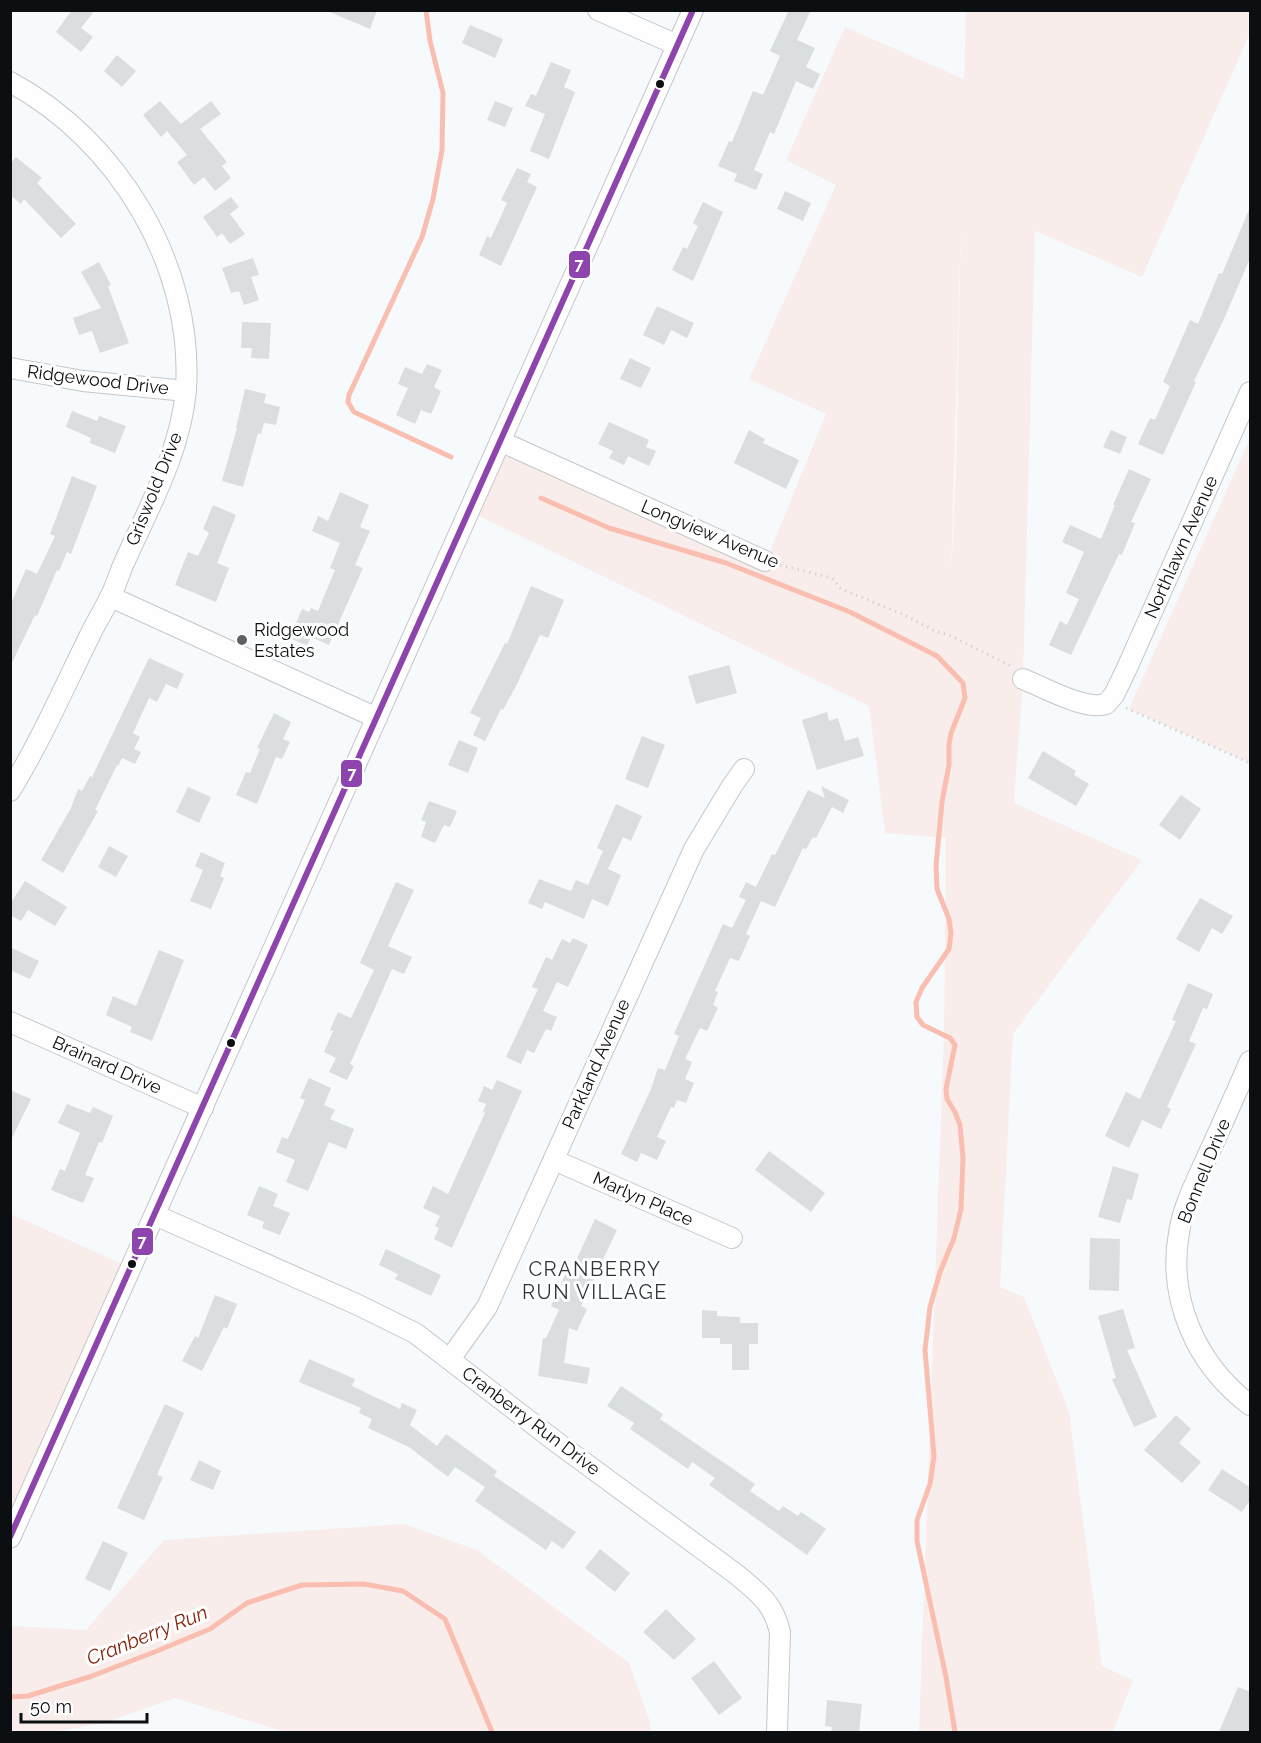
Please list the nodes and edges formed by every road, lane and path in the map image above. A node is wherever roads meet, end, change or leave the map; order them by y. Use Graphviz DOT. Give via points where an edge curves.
graph roads {
  1 [pos="598,10"];
  2 [pos="693,10"];
  3 [pos="677,45"];
  4 [pos="10,82"];
  5 [pos="10,369"];
  6 [pos="186,391"];
  7 [pos="1251,392"];
  8 [pos="500,441"];
  9 [pos="765,561"];
  10 [pos="111,597"];
  11 [pos="1023,679"];
  12 [pos="1110,700"];
  13 [pos="376,718"];
  14 [pos="1251,763"];
  15 [pos="744,769"];
  16 [pos="11,789"];
  17 [pos="10,1022"];
  18 [pos="1251,1061"];
  19 [pos="203,1108"];
  20 [pos="554,1160"];
  21 [pos="155,1215"];
  22 [pos="732,1238"];
  23 [pos="450,1359"];
  24 [pos="1251,1405"];
  25 [pos="11,1535"];
  26 [pos="777,1732"];
  1 -- 3 [label="street"];
  2 -- 3 [label="street"];
  3 -- 8 [label="street"];
  4 -- 6 [label="street, Griswold Drive" via="66,120 100,154 147,220 159,244 182,316"];
  5 -- 6 [label="street, Ridgewood Drive"];
  6 -- 10 [label="street, Griswold Drive" via="177,440"];
  7 -- 12 [label="street, Northlawn Avenue"];
  8 -- 9 [label="street, Longview Avenue"];
  8 -- 13 [label="street"];
  9 -- 11 [label="path, Longview Avenue" via="832,578 841,589 1006,662 1021,672"];
  10 -- 13 [label="street"];
  10 -- 16 [label="street, Griswold Drive"];
  11 -- 12 [label="street" via="1094,706"];
  12 -- 14 [label="path"];
  13 -- 19 [label="street"];
  15 -- 20 [label="street, Parkland Avenue" via="694,849"];
  17 -- 19 [label="street, Brainard Drive"];
  18 -- 24 [label="street, Bonnell Drive" via="1189,1199 1176,1260 1183,1311 1194,1340 1227,1386"];
  19 -- 21 [label="street"];
  20 -- 22 [label="street, Marlyn Place"];
  20 -- 23 [label="street, Parkland Avenue" via="487,1307"];
  21 -- 23 [label="street, Cranberry Run Drive" via="366,1309 415,1333"];
  21 -- 25 [label="street"];
  23 -- 26 [label="street, Cranberry Run Drive" via="762,1595 776,1616 780,1632"];
}
